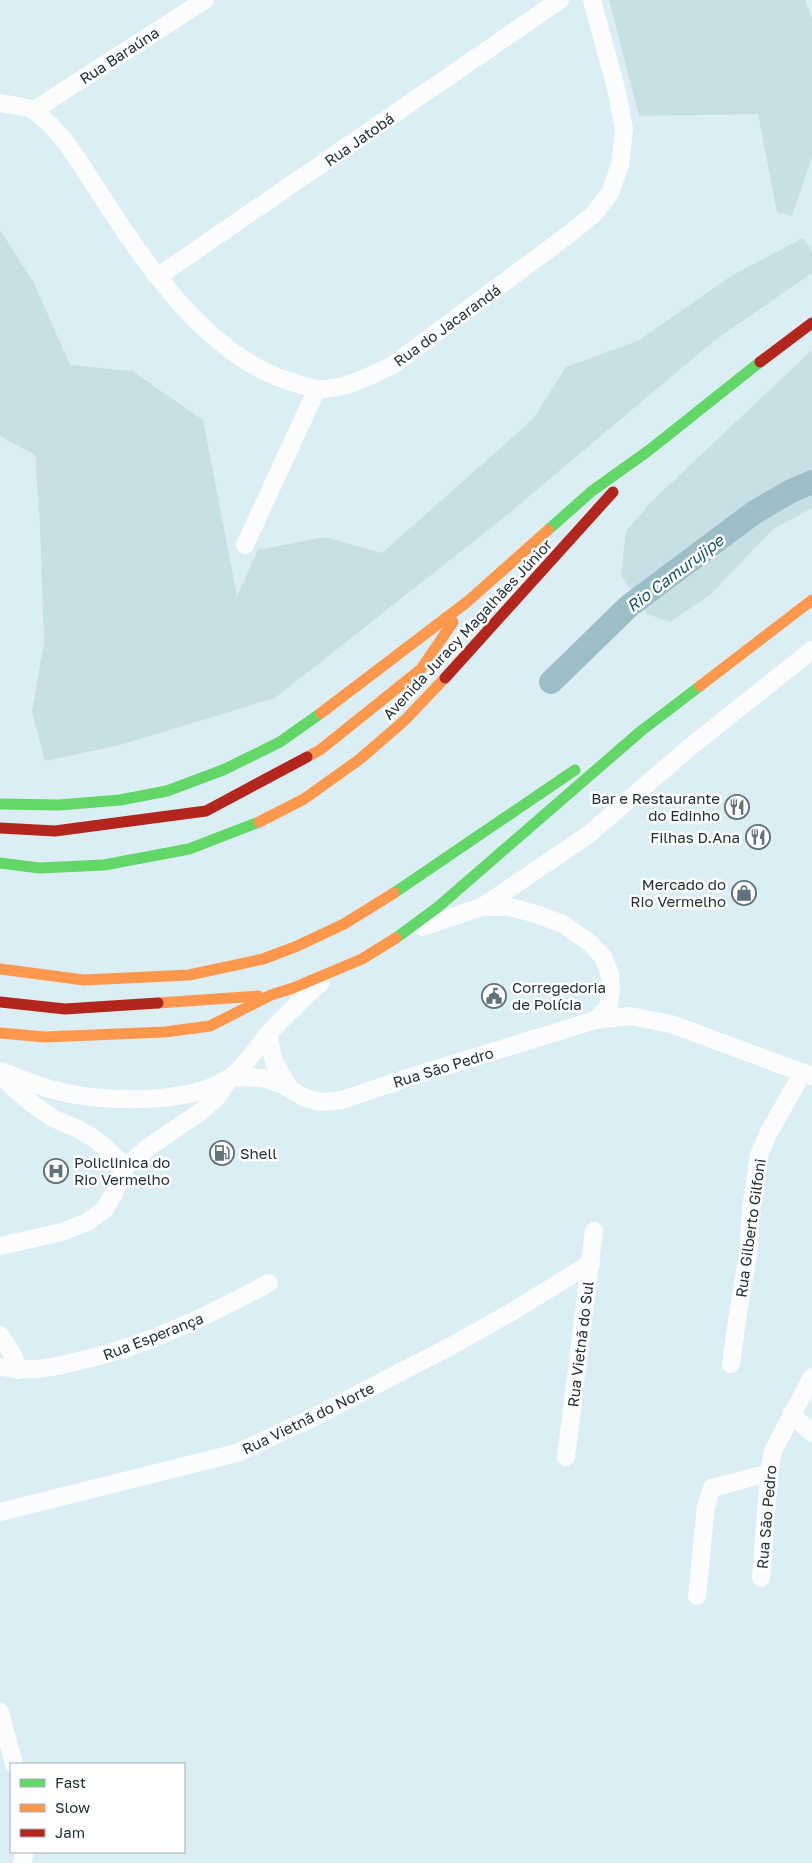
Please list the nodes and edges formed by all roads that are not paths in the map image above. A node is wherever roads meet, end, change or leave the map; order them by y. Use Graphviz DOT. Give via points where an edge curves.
graph roads {
  1 [pos="205,0"];
  2 [pos="560,0"];
  3 [pos="592,0"];
  4 [pos="0,103"];
  5 [pos="34,110"];
  6 [pos="157,277"];
  7 [pos="812,323"];
  8 [pos="317,389"];
  9 [pos="648,451"];
  10 [pos="245,545"];
  11 [pos="812,600"];
  12 [pos="467,602"];
  13 [pos="812,650"];
  14 [pos="641,731"];
  15 [pos="0,804"];
  16 [pos="0,828"];
  17 [pos="0,863"];
  18 [pos="482,907"];
  19 [pos="403,934"];
  20 [pos="0,969"];
  21 [pos="329,974"];
  22 [pos="271,995"];
  23 [pos="0,1002"];
  24 [pos="596,1020"];
  25 [pos="0,1033"];
  26 [pos="268,1034"];
  27 [pos="0,1071"];
  28 [pos="808,1074"];
  29 [pos="0,1075"];
  30 [pos="231,1077"];
  31 [pos="290,1089"];
  32 [pos="125,1167"];
  33 [pos="594,1231"];
  34 [pos="0,1246"];
  35 [pos="591,1263"];
  36 [pos="270,1283"];
  37 [pos="0,1335"];
  38 [pos="731,1364"];
  39 [pos="0,1367"];
  40 [pos="18,1370"];
  41 [pos="812,1376"];
  42 [pos="791,1414"];
  43 [pos="812,1433"];
  44 [pos="566,1457"];
  45 [pos="769,1473"];
  46 [pos="0,1512"];
  47 [pos="761,1578"];
  48 [pos="697,1596"];
  49 [pos="0,1712"];
  50 [pos="14,1763"];
  1 -- 5 [label="street, Rua Baraúna"];
  2 -- 6 [label="street, Rua Jatobá"];
  3 -- 8 [label="street, Rua do Jacarandá" via="624,130 620,165 610,193 594,214 568,235 393,366 340,386"];
  4 -- 5 [label="street"];
  5 -- 6 [label="street, Rua do Jacarandá" via="71,150"];
  6 -- 8 [label="street, Rua do Jacarandá" via="229,350 255,367"];
  7 -- 9 [label="main road, Avenida Juracy Magalhães Júnior"];
  8 -- 10 [label="street"];
  9 -- 12 [label="main road, Avenida Juracy Magalhães Júnior" via="592,491"];
  9 -- 17 [label="main road, Avenida Juracy Magalhães Júnior" via="535,581 405,720 360,759 304,799 252,826 189,850 104,865 39,868"];
  11 -- 14 [label="main road"];
  12 -- 15 [label="main road, Avenida Juracy Magalhães Júnior" via="280,742 223,770 168,790 120,800 59,805"];
  12 -- 16 [label="main road" via="422,669 320,750 206,811 55,831"];
  13 -- 18 [label="street" via="690,747 588,835"];
  14 -- 19 [label="main road"];
  14 -- 20 [label="main road" via="559,780 411,884 344,924 263,959 189,975 84,980"];
  18 -- 19 [label="street"];
  18 -- 24 [label="street" via="509,907 533,913 563,924 590,943 603,958 610,974 608,1007"];
  19 -- 21 [label="main road"];
  21 -- 22 [label="main road"];
  21 -- 26 [label="street"];
  22 -- 23 [label="main road" via="65,1009"];
  22 -- 25 [label="main road" via="210,1026 165,1032 45,1037"];
  24 -- 28 [label="street, Rua São Pedro" via="630,1016 653,1019"];
  24 -- 31 [label="street, Rua São Pedro" via="342,1100 321,1102"];
  26 -- 30 [label="street"];
  26 -- 31 [label="street" via="274,1062"];
  27 -- 30 [label="street" via="51,1089 91,1097 138,1100 183,1095"];
  28 -- 38 [label="street, Rua Gilberto Gilfoni" via="768,1134 759,1155"];
  29 -- 32 [label="street" via="32,1104 98,1141"];
  30 -- 31 [label="street, Rua São Pedro" via="264,1078"];
  30 -- 32 [label="street" via="216,1098 199,1113"];
  32 -- 34 [label="street" via="105,1208 87,1222 62,1232"];
  33 -- 35 [label="street, Rua Vietnã do Sul"];
  35 -- 44 [label="street, Rua Vietnã do Sul"];
  35 -- 46 [label="street, Rua Vietnã do Norte" via="460,1341 237,1453"];
  36 -- 40 [label="street, Rua Esperança" via="215,1312 112,1354 44,1369"];
  37 -- 40 [label="street"];
  39 -- 40 [label="street, Rua Esperança"];
  41 -- 42 [label="street, Rua São Pedro"];
  42 -- 43 [label="street"];
  42 -- 45 [label="street, Rua São Pedro" via="773,1451"];
  45 -- 47 [label="street, Rua São Pedro"];
  45 -- 48 [label="street" via="712,1488 706,1506"];
  49 -- 50 [label="street"];
}
